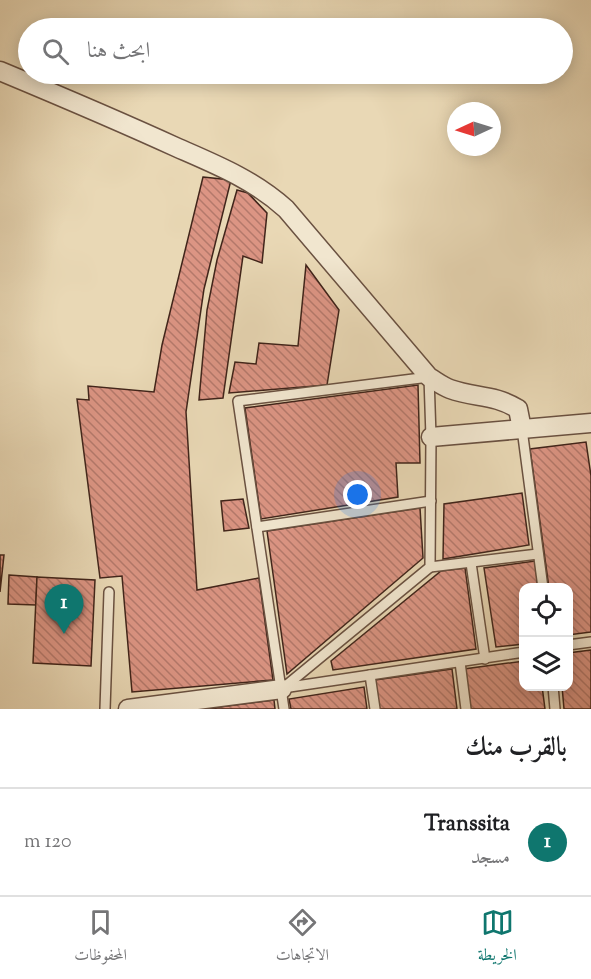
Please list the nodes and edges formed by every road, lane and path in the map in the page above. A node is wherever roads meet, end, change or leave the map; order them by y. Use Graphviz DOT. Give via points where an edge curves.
graph roads {
  1 [pos="0,71"];
  2 [pos="18,79"];
  3 [pos="30,84"];
  4 [pos="429,377"];
  5 [pos="590,427"];
  6 [pos="522,429"];
  7 [pos="431,437"];
  8 [pos="430,501"];
  9 [pos="257,527"];
  10 [pos="538,554"];
  11 [pos="471,563"];
  12 [pos="430,567"];
  13 [pos="542,583"];
  14 [pos="110,591"];
  15 [pos="591,642"];
  16 [pos="573,644"];
  17 [pos="519,653"];
  18 [pos="484,658"];
  19 [pos="460,662"];
  20 [pos="370,675"];
  21 [pos="282,688"];
  22 [pos="553,691"];
  23 [pos="194,705"];
  24 [pos="105,709"];
  25 [pos="128,709"];
  26 [pos="284,709"];
  27 [pos="375,709"];
  28 [pos="466,709"];
  29 [pos="555,709"];
  1 -- 2 [label="street"];
  3 -- 4 [label="street" via="263,189 286,209"];
  4 -- 6 [label="street" via="448,388 505,401 518,409"];
  4 -- 7 [label="lane"];
  4 -- 9 [label="lane" via="238,401"];
  5 -- 6 [label="street"];
  6 -- 7 [label="street"];
  6 -- 10 [label="lane"];
  7 -- 8 [label="lane"];
  8 -- 9 [label="lane"];
  8 -- 12 [label="lane"];
  9 -- 21 [label="lane"];
  10 -- 11 [label="lane"];
  10 -- 13 [label="lane"];
  11 -- 12 [label="lane"];
  11 -- 18 [label="lane"];
  12 -- 21 [label="lane"];
  14 -- 24 [label="lane"];
  15 -- 16 [label="lane"];
  17 -- 18 [label="lane"];
  18 -- 19 [label="lane"];
  19 -- 20 [label="lane"];
  19 -- 28 [label="lane"];
  20 -- 21 [label="lane"];
  20 -- 27 [label="lane"];
  21 -- 23 [label="street"];
  21 -- 26 [label="lane"];
  22 -- 29 [label="lane"];
  23 -- 25 [label="street"];
}
